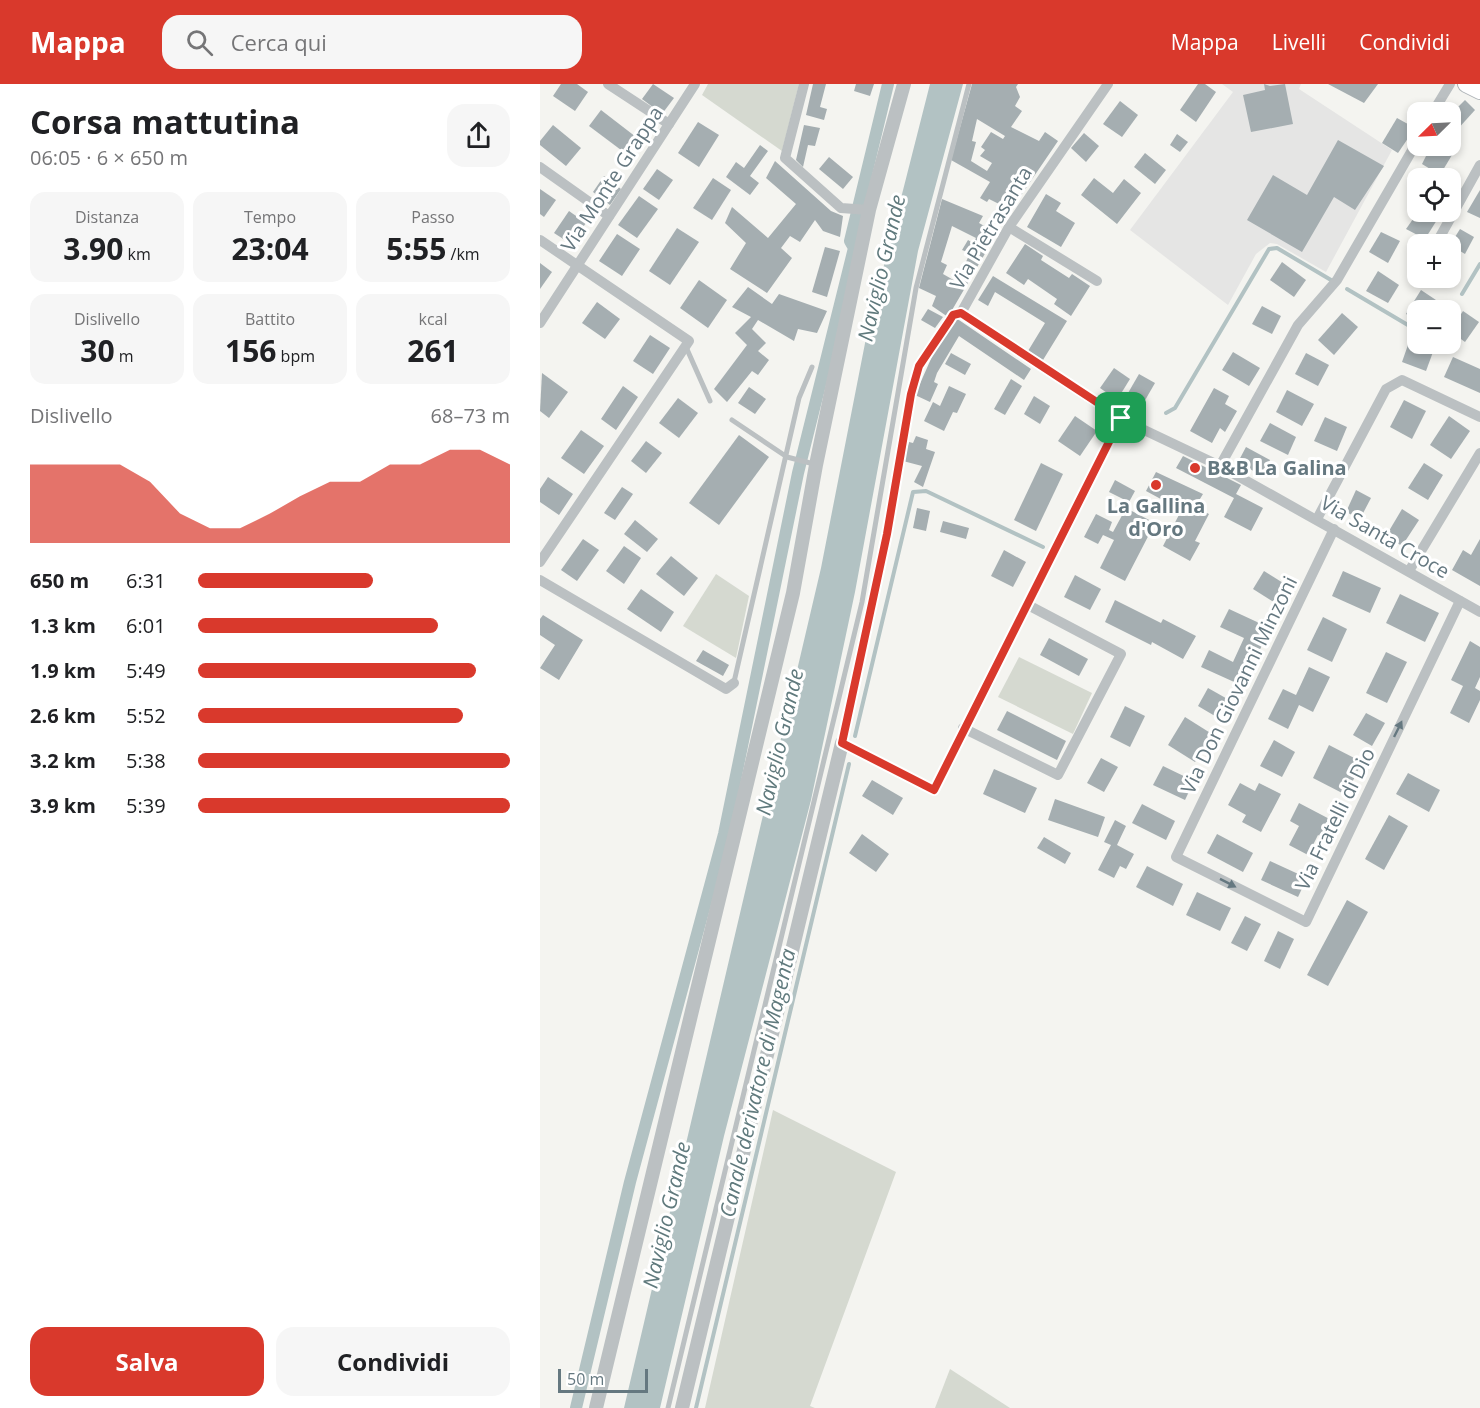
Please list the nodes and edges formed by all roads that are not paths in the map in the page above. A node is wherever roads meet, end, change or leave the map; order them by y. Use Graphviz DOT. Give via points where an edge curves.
graph roads {
  1 [pos="608,84"];
  2 [pos="696,84"];
  3 [pos="804,84"];
  4 [pos="904,84"];
  5 [pos="969,84"];
  6 [pos="1108,84"];
  7 [pos="1450,84"];
  8 [pos="1466,84"];
  9 [pos="1480,92"];
  10 [pos="1439,102"];
  11 [pos="669,124"];
  12 [pos="1409,156"];
  13 [pos="1480,165"];
  14 [pos="540,167"];
  15 [pos="861,210"];
  16 [pos="609,216"];
  17 [pos="1009,227"];
  18 [pos="1442,234"];
  19 [pos="540,240"];
  20 [pos="578,264"];
  21 [pos="1097,281"];
  22 [pos="961,313"];
  23 [pos="540,323"];
  24 [pos="686,347"];
  25 [pos="812,367"];
  26 [pos="710,401"];
  27 [pos="1480,417"];
  28 [pos="1121,418"];
  29 [pos="732,420"];
  30 [pos="1480,453"];
  31 [pos="787,457"];
  32 [pos="816,465"];
  33 [pos="1220,466"];
  34 [pos="1317,519"];
  35 [pos="1334,529"];
  36 [pos="540,562"];
  37 [pos="1410,571"];
  38 [pos="540,580"];
  39 [pos="1460,601"];
  40 [pos="1028,605"];
  41 [pos="1480,612"];
  42 [pos="734,683"];
  43 [pos="963,728"];
  44 [pos="842,743"];
  45 [pos="1176,857"];
  46 [pos="596,1408"];
  47 [pos="668,1408"];
  48 [pos="681,1408"];
  1 -- 11 [label="street"];
  2 -- 11 [label="street, Via Monte Grappa"];
  3 -- 15 [label="street" via="784,158 841,208"];
  4 -- 15 [label="street"];
  5 -- 47 [label="lane" via="916,288 862,602"];
  6 -- 17 [label="street, Via Pietrasanta"];
  7 -- 10 [label="street"];
  8 -- 9 [label="main road"];
  11 -- 16 [label="street, Via Monte Grappa"];
  12 -- 33 [label="street" via="1337,280 1298,325"];
  13 -- 18 [label="street"];
  14 -- 16 [label="street"];
  15 -- 32 [label="street"];
  16 -- 20 [label="street, Via Monte Grappa"];
  17 -- 21 [label="street"];
  17 -- 22 [label="street, Via Pietrasanta"];
  19 -- 20 [label="street"];
  20 -- 23 [label="street, Via Monte Grappa"];
  20 -- 24 [label="street" via="689,341"];
  22 -- 28 [label="street, Via Santa Croce"];
  22 -- 44 [label="street, Via Pietrasanta" via="953,315 919,366 911,394 887,534"];
  24 -- 26 [label="lane"];
  24 -- 36 [label="street"];
  25 -- 31 [label="lane" via="799,398"];
  27 -- 34 [label="street" via="1402,380 1386,389"];
  28 -- 33 [label="street, Via Santa Croce"];
  28 -- 40 [label="street"];
  29 -- 31 [label="lane"];
  30 -- 37 [label="street"];
  31 -- 32 [label="lane"];
  31 -- 42 [label="lane"];
  32 -- 46 [label="street" via="793,593"];
  33 -- 34 [label="street, Via Santa Croce"];
  34 -- 35 [label="street, Via Santa Croce"];
  35 -- 37 [label="street, Via Santa Croce"];
  35 -- 45 [label="street, Via Don Giovanni Minzoni"];
  37 -- 39 [label="street, Via Santa Croce"];
  38 -- 42 [label="street" via="726,689"];
  39 -- 41 [label="street, Via Santa Croce"];
  45 -- 39 [label="street, Via Fratelli di Dio, one-way" via="1306,922"];
  40 -- 43 [label="street"];
  40 -- 43 [label="street" via="1121,654 1058,775"];
  43 -- 44 [label="street" via="934,790"];
  44 -- 48 [label="street"];
}
